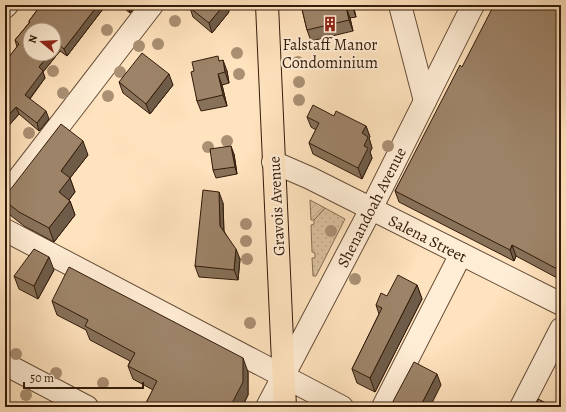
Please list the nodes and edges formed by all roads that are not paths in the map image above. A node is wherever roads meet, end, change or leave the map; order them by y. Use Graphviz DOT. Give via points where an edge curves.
graph roads {
  1 [pos="152,5"];
  2 [pos="267,5"];
  3 [pos="400,5"];
  4 [pos="473,5"];
  5 [pos="425,101"];
  6 [pos="273,162"];
  7 [pos="5,196"];
  8 [pos="371,209"];
  9 [pos="5,230"];
  10 [pos="461,254"];
  11 [pos="561,304"];
  12 [pos="561,329"];
  13 [pos="5,364"];
  14 [pos="284,375"];
  15 [pos="86,407"];
  16 [pos="267,407"];
  17 [pos="285,407"];
  18 [pos="342,407"];
  19 [pos="383,407"];
  20 [pos="522,407"];
  1 -- 7 [label="street"];
  2 -- 6 [label="main road, Gravois Avenue"];
  3 -- 5 [label="street"];
  4 -- 5 [label="street, Shenandoah Avenue"];
  5 -- 8 [label="street, Shenandoah Avenue"];
  6 -- 8 [label="street, Salena Street"];
  6 -- 14 [label="main road, Gravois Avenue"];
  8 -- 10 [label="street, Salena Street"];
  8 -- 14 [label="street, Shenandoah Avenue"];
  9 -- 14 [label="street"];
  10 -- 11 [label="street, Salena Street"];
  10 -- 19 [label="street"];
  12 -- 20 [label="street"];
  13 -- 15 [label="street"];
  14 -- 16 [label="street, Shenandoah Avenue"];
  14 -- 17 [label="main road, Gravois Avenue"];
  14 -- 18 [label="street"];
}
